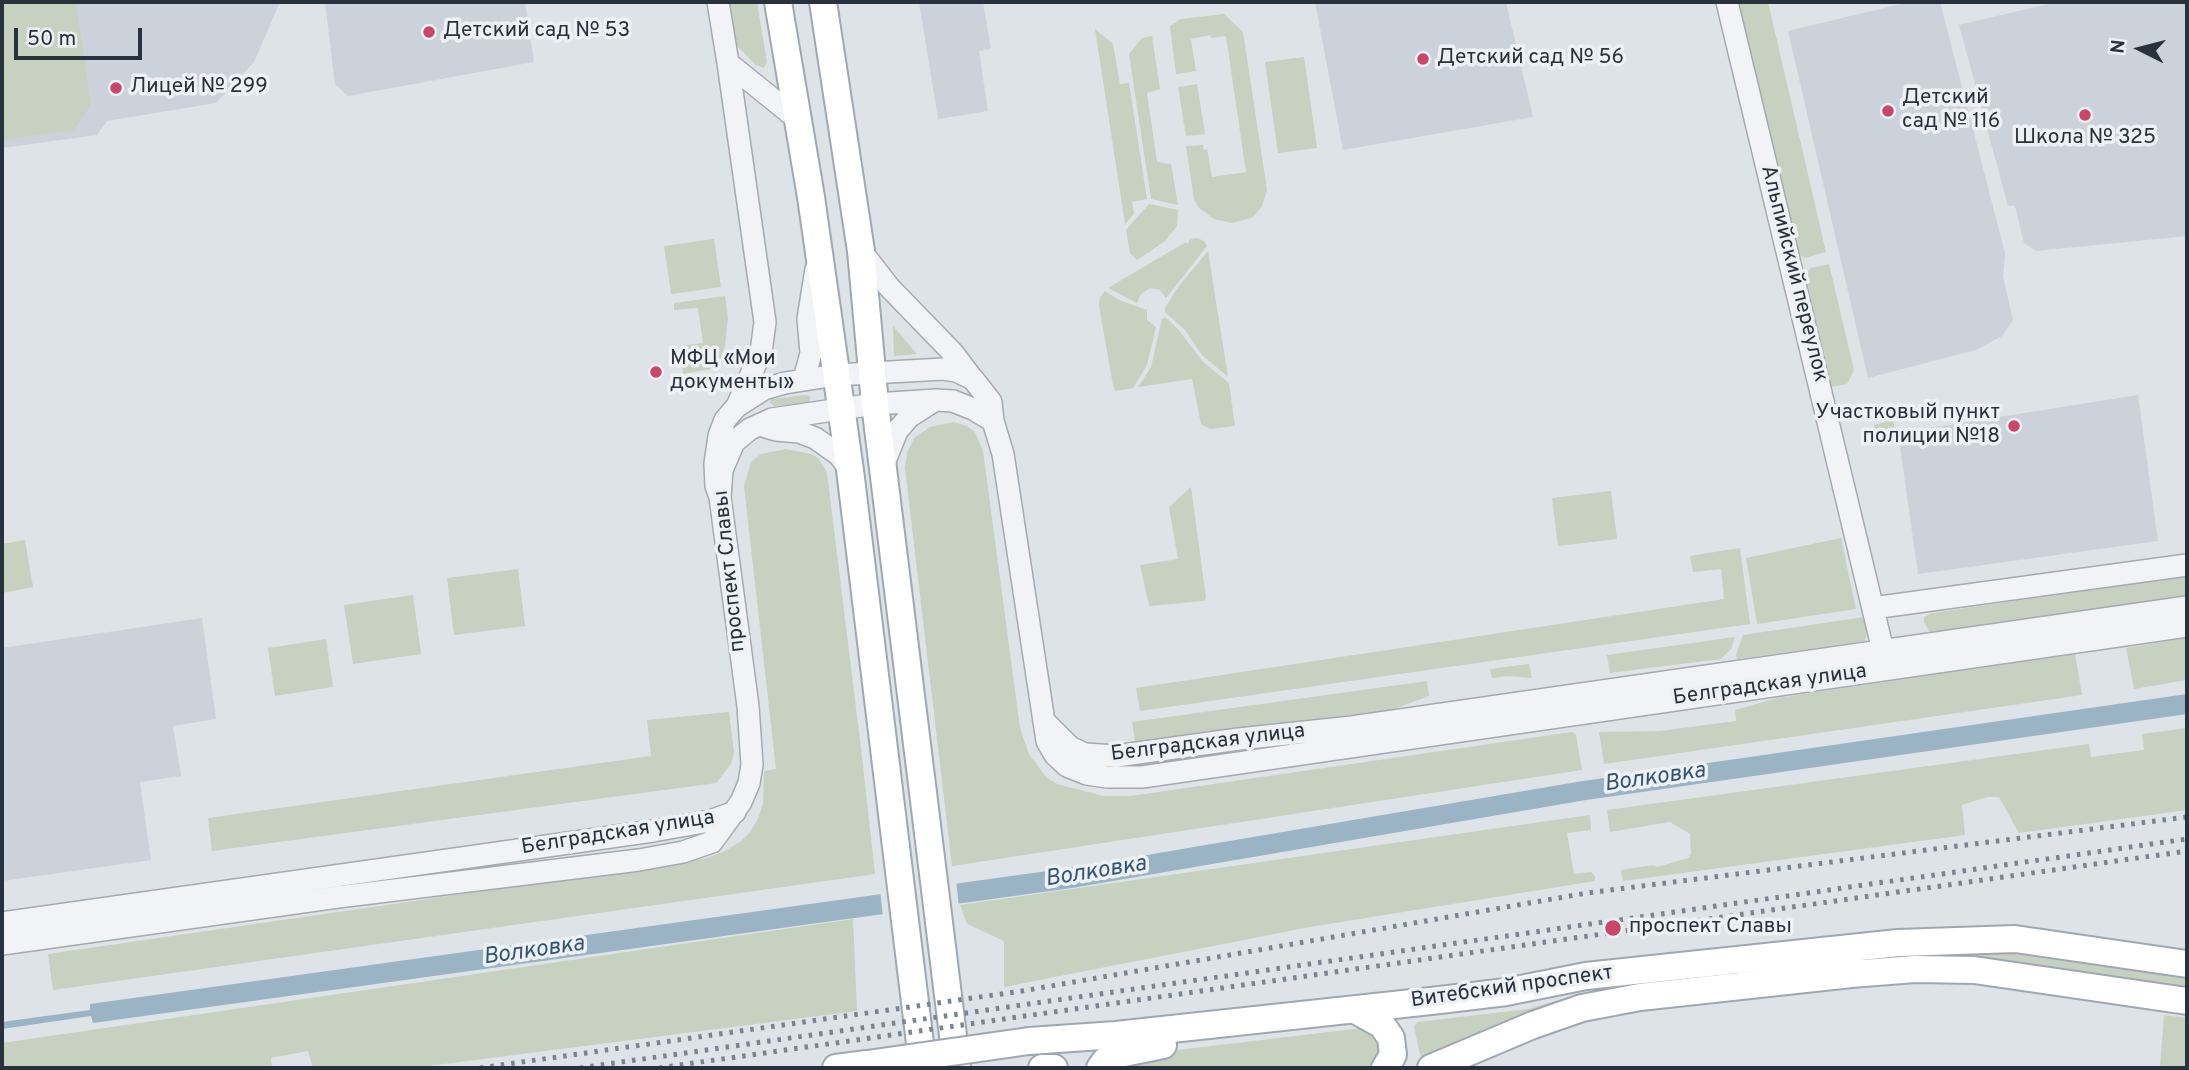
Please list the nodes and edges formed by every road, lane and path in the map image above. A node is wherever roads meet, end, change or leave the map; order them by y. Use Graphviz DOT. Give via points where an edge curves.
graph roads {
  1 [pos="718,2"];
  2 [pos="778,2"];
  3 [pos="823,2"];
  4 [pos="1727,2"];
  5 [pos="728,63"];
  6 [pos="796,118"];
  7 [pos="860,251"];
  8 [pos="819,253"];
  9 [pos="872,374"];
  10 [pos="836,375"];
  11 [pos="804,379"];
  12 [pos="973,379"];
  13 [pos="764,389"];
  14 [pos="936,400"];
  15 [pos="875,404"];
  16 [pos="737,406"];
  17 [pos="841,408"];
  18 [pos="993,421"];
  19 [pos="766,422"];
  20 [pos="883,467"];
  21 [pos="850,470"];
  22 [pos="720,497"];
  23 [pos="2187,565"];
  24 [pos="2187,607"];
  25 [pos="1873,608"];
  26 [pos="2187,626"];
  27 [pos="1885,660"];
  28 [pos="735,813"];
  29 [pos="2,923"];
  30 [pos="2,944"];
  31 [pos="2187,964"];
  32 [pos="2187,1001"];
  33 [pos="1354,1010"];
  34 [pos="1241,1022"];
  35 [pos="836,1068"];
  36 [pos="923,1068"];
  37 [pos="957,1068"];
  38 [pos="1042,1068"];
  39 [pos="1054,1068"];
  40 [pos="1100,1068"];
  41 [pos="1385,1068"];
  42 [pos="1432,1068"];
  1 -- 5 [label="street"];
  2 -- 6 [label="main road"];
  3 -- 7 [label="main road"];
  4 -- 25 [label="street, Альпийский переулок"];
  5 -- 6 [label="street"];
  5 -- 16 [label="street" via="765,322 761,352"];
  6 -- 8 [label="main road"];
  7 -- 9 [label="main road"];
  7 -- 12 [label="street"];
  8 -- 10 [label="main road"];
  8 -- 11 [label="street" via="808,319 811,353"];
  9 -- 10 [label="street, проспект Славы"];
  9 -- 12 [label="street, проспект Славы" via="943,369"];
  9 -- 15 [label="main road"];
  10 -- 11 [label="street, проспект Славы"];
  10 -- 17 [label="main road"];
  11 -- 13 [label="street, проспект Славы"];
  12 -- 18 [label="street" via="991,402"];
  13 -- 16 [label="street, проспект Славы"];
  13 -- 19 [label="street" via="760,409"];
  14 -- 15 [label="street, проспект Славы"];
  14 -- 18 [label="street, проспект Славы" via="964,404"];
  14 -- 20 [label="street" via="897,431"];
  15 -- 17 [label="street, проспект Славы"];
  15 -- 20 [label="main road"];
  16 -- 22 [label="street, проспект Славы" via="719,436 715,464"];
  17 -- 19 [label="street, проспект Славы"];
  17 -- 21 [label="main road"];
  18 -- 27 [label="street, Белградская улица" via="1003,454 1042,720 1070,747 1085,754 1116,756"];
  19 -- 21 [label="street" via="776,430 815,438 839,455"];
  19 -- 22 [label="street, проспект Славы" via="734,442 722,470"];
  20 -- 37 [label="main road"];
  21 -- 36 [label="main road"];
  22 -- 28 [label="street, проспект Славы" via="752,750 749,783"];
  23 -- 25 [label="street"];
  24 -- 27 [label="street, Белградская улица"];
  25 -- 27 [label="street, Альпийский переулок"];
  26 -- 27 [label="street, Белградская улица"];
  28 -- 29 [label="street, Белградская улица" via="662,829"];
  28 -- 30 [label="street, Белградская улица" via="712,842 664,856"];
  31 -- 33 [label="main road, Витебский проспект" via="2015,939 1898,943 1586,976 1506,992"];
  32 -- 42 [label="main road, Витебский проспект" via="1974,970 1851,974 1640,997 1583,1008"];
  33 -- 34 [label="main road, Витебский проспект"];
  33 -- 41 [label="main road" via="1382,1025 1391,1038 1393,1055"];
  34 -- 35 [label="main road, Витебский проспект, bridge" via="1029,1041"];
  34 -- 40 [label="main road" via="1167,1045 1114,1055"];
  38 -- 39 [label="main road"];
}
